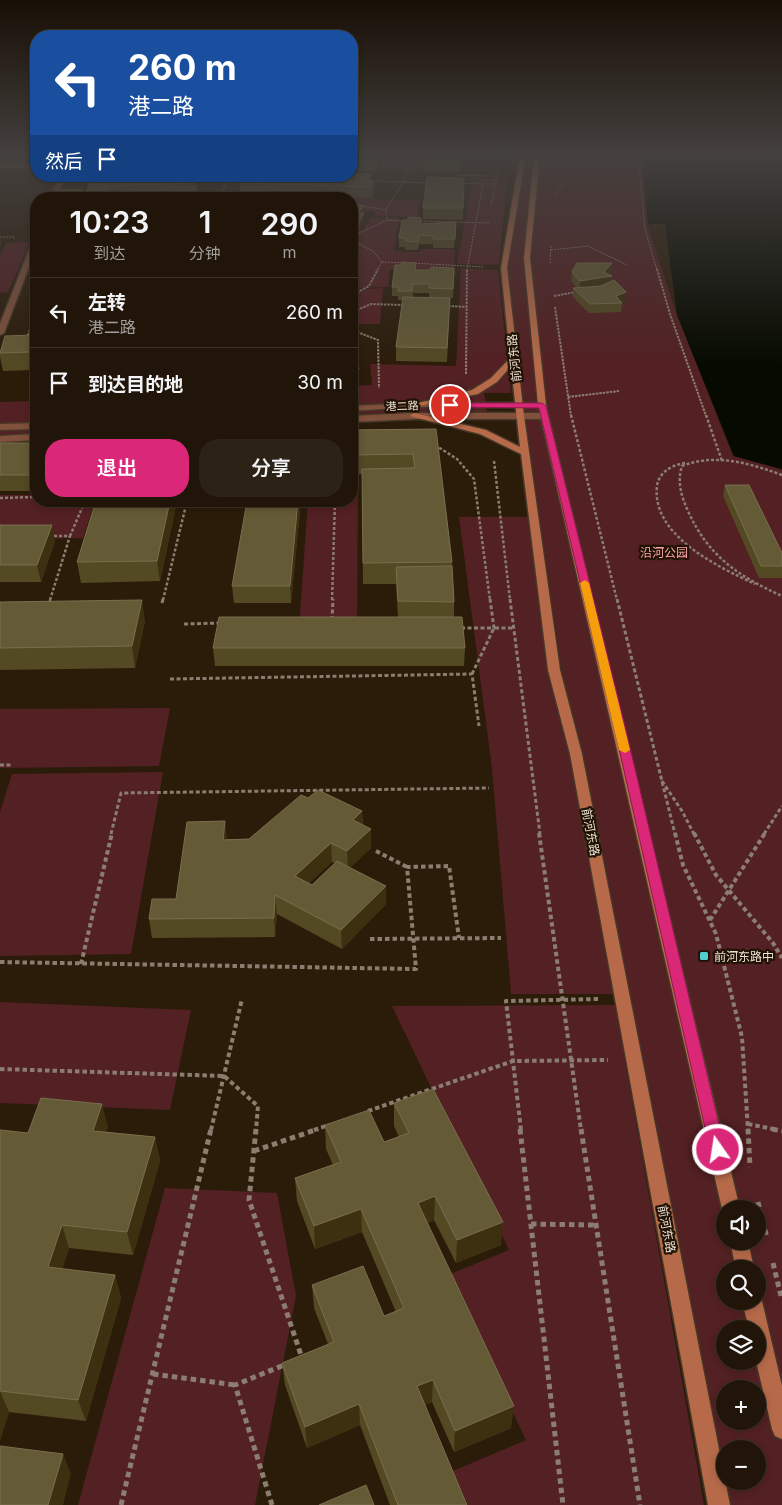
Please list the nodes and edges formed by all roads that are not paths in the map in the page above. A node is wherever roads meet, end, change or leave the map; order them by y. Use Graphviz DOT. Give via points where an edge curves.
graph roads {
  1 [pos="511,225"];
  2 [pos="530,225"];
  3 [pos="30,256"];
  4 [pos="0,334"];
  5 [pos="514,358"];
  6 [pos="414,405"];
  7 [pos="519,405"];
  8 [pos="358,409"];
  9 [pos="543,411"];
  10 [pos="414,416"];
  11 [pos="520,416"];
  12 [pos="358,419"];
  13 [pos="30,426"];
  14 [pos="0,427"];
  15 [pos="30,437"];
  16 [pos="0,439"];
  17 [pos="525,453"];
  18 [pos="729,1200"];
  19 [pos="754,1310"];
  20 [pos="782,1429"];
  21 [pos="719,1505"];
  1 -- 5 [label="main road, 前河东路" via="504,268"];
  2 -- 9 [label="main road, 前河东路" via="527,259"];
  3 -- 4 [label="street"];
  5 -- 6 [label="main road" via="494,380 475,392"];
  5 -- 7 [label="main road, 前河东路"];
  6 -- 7 [label="street, 港二路"];
  6 -- 8 [label="street, 港二路"];
  7 -- 9 [label="street, 港二路"];
  7 -- 11 [label="main road, 前河东路"];
  9 -- 11 [label="street, 港二路"];
  9 -- 18 [label="main road, 前河东路"];
  10 -- 11 [label="street, 港二路"];
  10 -- 12 [label="street, 港二路"];
  10 -- 17 [label="main road" via="483,432"];
  11 -- 17 [label="main road, 前河东路"];
  13 -- 14 [label="street"];
  15 -- 16 [label="street"];
  17 -- 21 [label="main road, 前河东路" via="554,670 576,754"];
  19 -- 20 [label="main road"];
}
